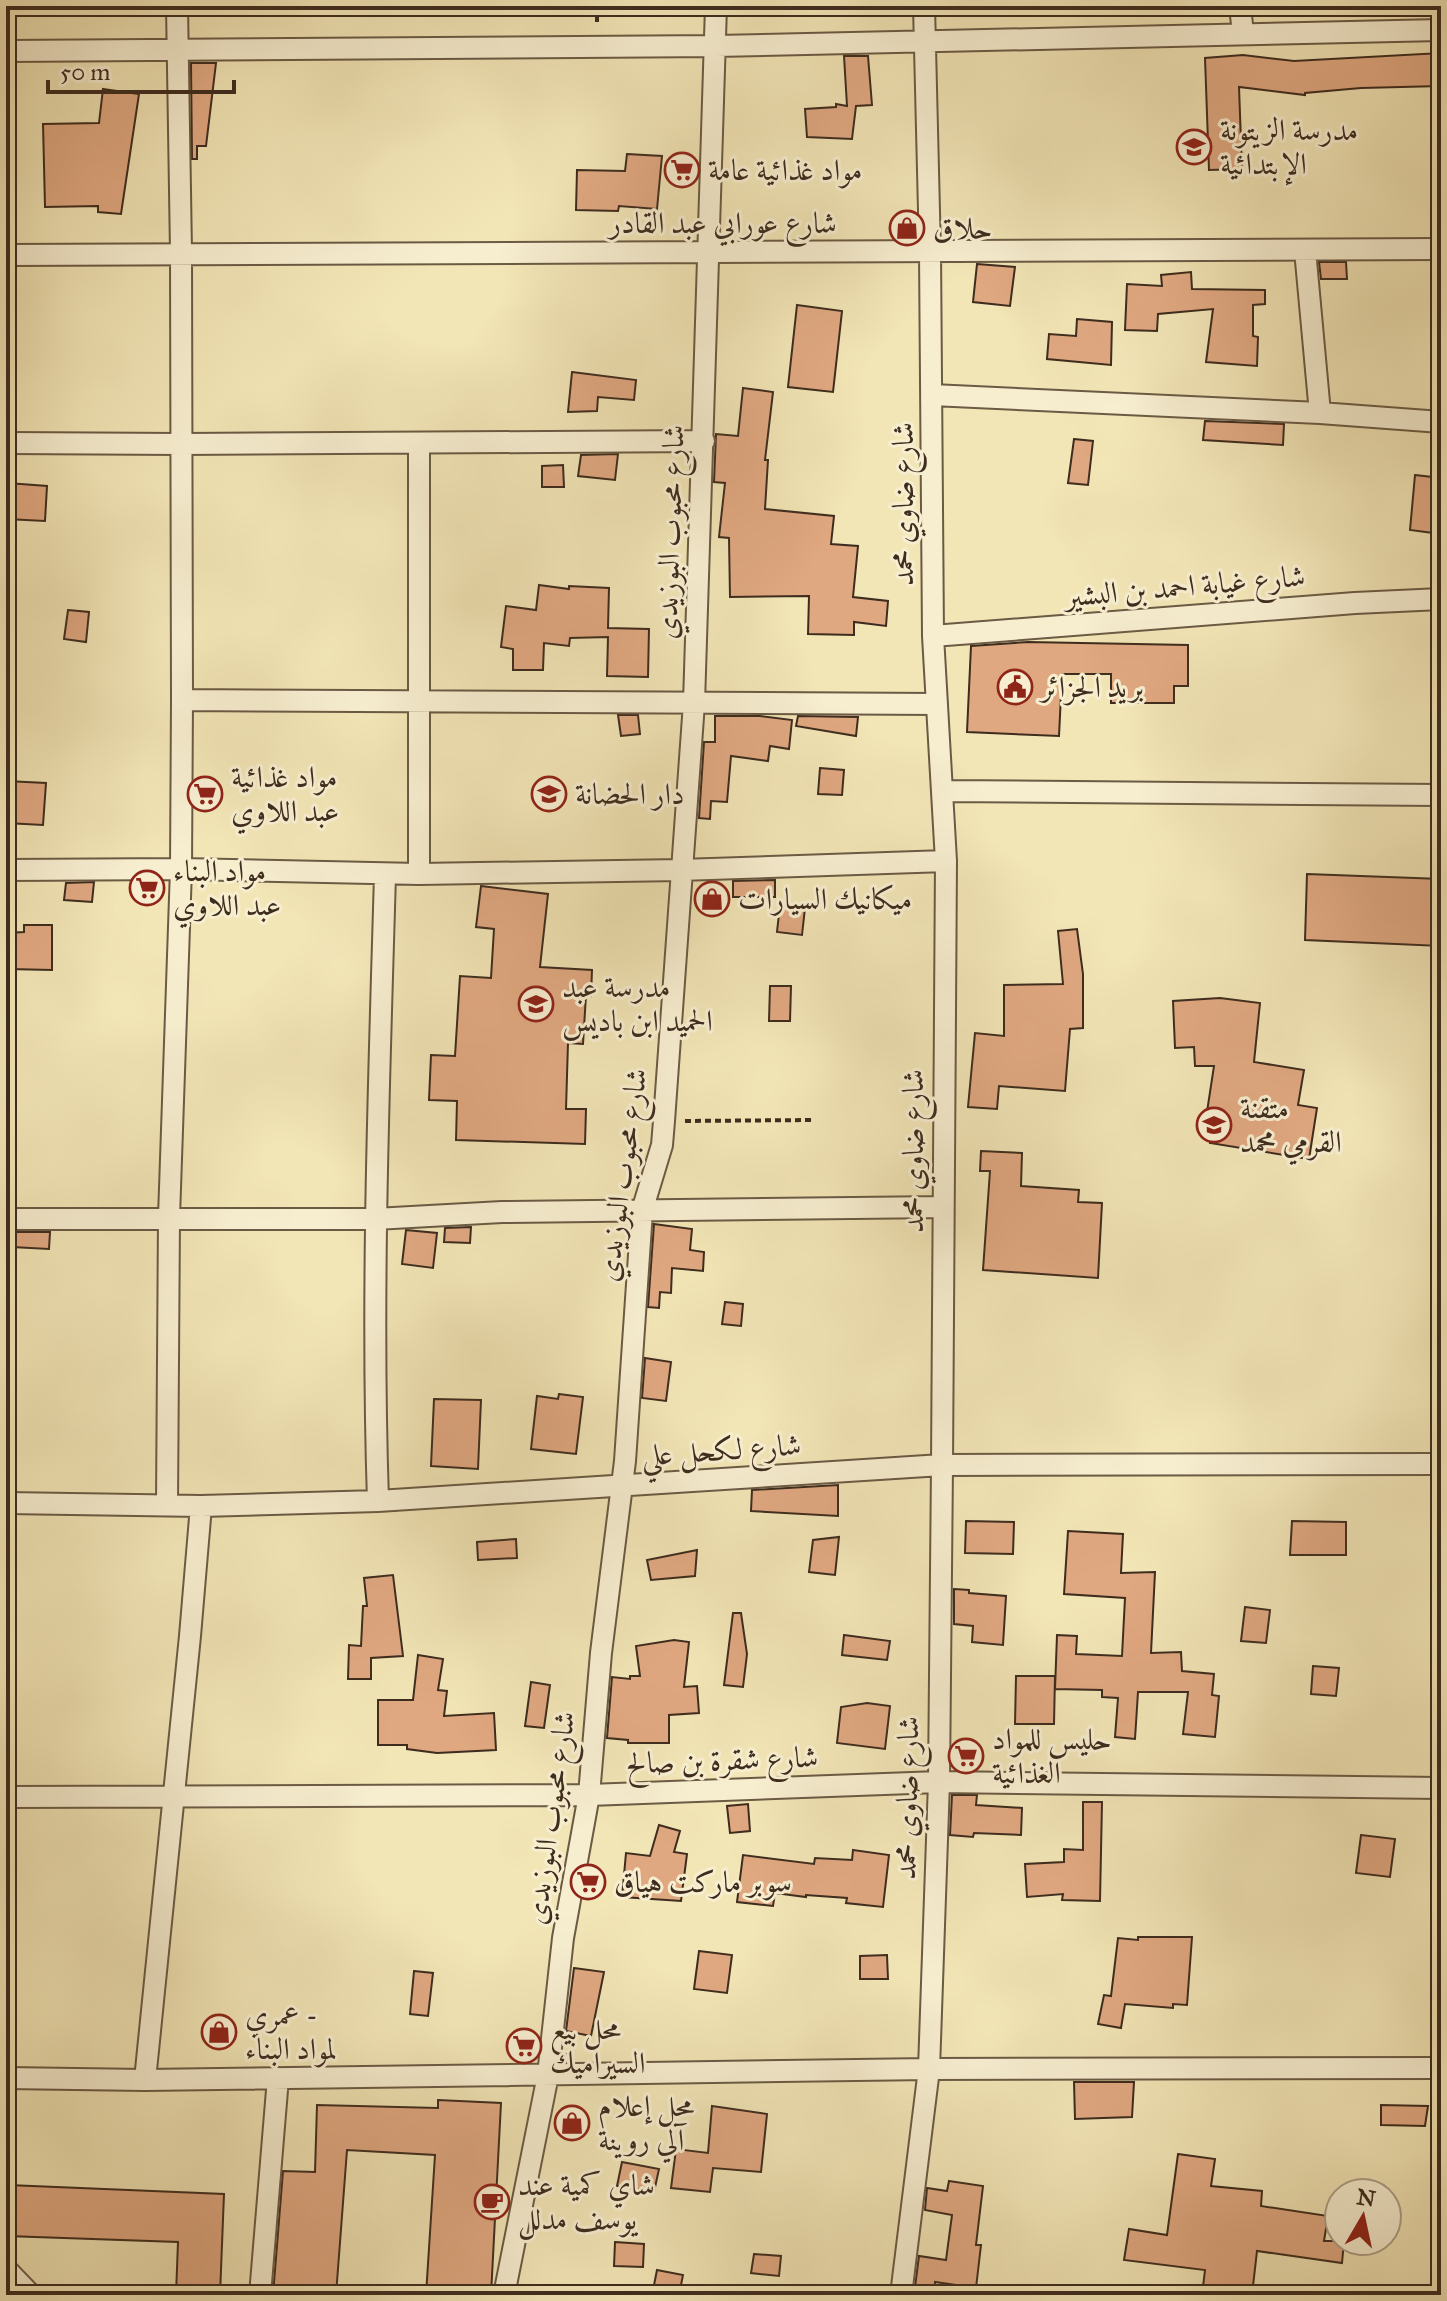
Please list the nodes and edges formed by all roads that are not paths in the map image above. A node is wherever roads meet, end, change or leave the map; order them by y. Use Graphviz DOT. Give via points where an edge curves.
graph roads {
  1 [pos="177,6"];
  2 [pos="716,6"];
  3 [pos="924,6"];
  4 [pos="1240,6"];
  5 [pos="1441,30"];
  6 [pos="1243,34"];
  7 [pos="924,41"];
  8 [pos="716,46"];
  9 [pos="179,50"];
  10 [pos="6,51"];
  11 [pos="1441,249"];
  12 [pos="1305,250"];
  13 [pos="181,252"];
  14 [pos="930,252"];
  15 [pos="708,253"];
  16 [pos="6,255"];
  17 [pos="932,395"];
  18 [pos="1320,413"];
  19 [pos="1441,422"];
  20 [pos="704,441"];
  21 [pos="6,443"];
  22 [pos="419,443"];
  23 [pos="182,444"];
  24 [pos="1441,599"];
  25 [pos="933,636"];
  26 [pos="182,700"];
  27 [pos="419,701"];
  28 [pos="694,703"];
  29 [pos="937,704"];
  30 [pos="942,791"];
  31 [pos="1441,795"];
  32 [pos="946,861"];
  33 [pos="181,869"];
  34 [pos="6,870"];
  35 [pos="680,870"];
  36 [pos="419,874"];
  37 [pos="385,875"];
  38 [pos="943,1207"];
  39 [pos="642,1211"];
  40 [pos="169,1217"];
  41 [pos="6,1219"];
  42 [pos="375,1219"];
  43 [pos="1441,1464"];
  44 [pos="942,1465"];
  45 [pos="623,1486"];
  46 [pos="378,1501"];
  47 [pos="6,1503"];
  48 [pos="167,1505"];
  49 [pos="201,1506"];
  50 [pos="939,1782"];
  51 [pos="1441,1788"];
  52 [pos="589,1795"];
  53 [pos="6,1797"];
  54 [pos="173,1797"];
  55 [pos="1441,2068"];
  56 [pos="929,2069"];
  57 [pos="548,2075"];
  58 [pos="6,2078"];
  59 [pos="278,2078"];
  60 [pos="145,2080"];
  61 [pos="6,2269"];
  62 [pos="31,2295"];
  63 [pos="260,2295"];
  64 [pos="504,2295"];
  65 [pos="901,2295"];
  1 -- 9 [label="street"];
  2 -- 8 [label="street, شارع محبوب البوزيدي"];
  3 -- 7 [label="street, شارع ضاوي محمد"];
  4 -- 6 [label="street"];
  5 -- 6 [label="street"];
  6 -- 7 [label="street"];
  7 -- 8 [label="street"];
  7 -- 14 [label="street, شارع ضاوي محمد"];
  8 -- 9 [label="street"];
  8 -- 15 [label="street, شارع محبوب البوزيدي"];
  9 -- 10 [label="street"];
  9 -- 13 [label="street"];
  11 -- 12 [label="street, شارع عورابي عبد القادر"];
  12 -- 14 [label="street, شارع عورابي عبد القادر"];
  12 -- 18 [label="street"];
  13 -- 15 [label="street, شارع عورابي عبد القادر"];
  13 -- 16 [label="street, شارع عورابي عبد القادر"];
  13 -- 23 [label="street"];
  14 -- 15 [label="street, شارع عورابي عبد القادر"];
  14 -- 17 [label="street, شارع ضاوي محمد"];
  15 -- 20 [label="street, شارع محبوب البوزيدي"];
  17 -- 18 [label="street"];
  17 -- 25 [label="street, شارع ضاوي محمد"];
  18 -- 19 [label="street"];
  20 -- 22 [label="street"];
  20 -- 28 [label="street, شارع محبوب البوزيدي"];
  21 -- 23 [label="street"];
  22 -- 23 [label="street"];
  22 -- 27 [label="street"];
  23 -- 26 [label="street"];
  24 -- 25 [label="street, شارع غيابة احمد بن البشير"];
  25 -- 29 [label="street, شارع ضاوي محمد"];
  26 -- 27 [label="street"];
  26 -- 33 [label="street"];
  27 -- 28 [label="street"];
  27 -- 36 [label="street"];
  28 -- 29 [label="street"];
  28 -- 35 [label="street, شارع محبوب البوزيدي"];
  29 -- 30 [label="street, شارع ضاوي محمد"];
  30 -- 31 [label="street"];
  30 -- 32 [label="street, شارع ضاوي محمد"];
  32 -- 35 [label="street"];
  32 -- 38 [label="street, شارع ضاوي محمد"];
  33 -- 34 [label="street"];
  33 -- 37 [label="street"];
  33 -- 40 [label="street"];
  35 -- 36 [label="street"];
  35 -- 39 [label="street, شارع محبوب البوزيدي" via="662,1145"];
  36 -- 37 [label="street"];
  37 -- 42 [label="street"];
  38 -- 39 [label="street"];
  38 -- 44 [label="street, شارع ضاوي محمد"];
  39 -- 42 [label="street"];
  39 -- 45 [label="street, شارع محبوب البوزيدي"];
  40 -- 41 [label="street"];
  40 -- 42 [label="street"];
  40 -- 48 [label="street"];
  42 -- 46 [label="street"];
  43 -- 44 [label="street, شارع لكحل علي"];
  44 -- 45 [label="street, شارع لكحل علي"];
  44 -- 50 [label="street, شارع ضاوي محمد"];
  45 -- 46 [label="street, شارع لكحل علي"];
  45 -- 52 [label="street, شارع محبوب البوزيدي"];
  46 -- 49 [label="street, شارع لكحل علي"];
  47 -- 48 [label="street, شارع لكحل علي"];
  48 -- 49 [label="street, شارع لكحل علي"];
  49 -- 54 [label="street"];
  50 -- 51 [label="street, شارع شقرة بن صالح"];
  50 -- 52 [label="street, شارع شقرة بن صالح"];
  50 -- 56 [label="street, شارع ضاوي محمد"];
  52 -- 54 [label="street, شارع شقرة بن صالح"];
  52 -- 57 [label="street, شارع محبوب البوزيدي" via="563,1938"];
  53 -- 54 [label="street, شارع شقرة بن صالح"];
  54 -- 60 [label="street"];
  55 -- 56 [label="street"];
  56 -- 57 [label="street"];
  56 -- 65 [label="street, شارع ضاوي محمد"];
  57 -- 59 [label="street"];
  57 -- 64 [label="street, شارع محبوب البوزيدي"];
  58 -- 60 [label="street"];
  59 -- 60 [label="street"];
  59 -- 63 [label="street"];
  61 -- 62 [label="street"];
}
